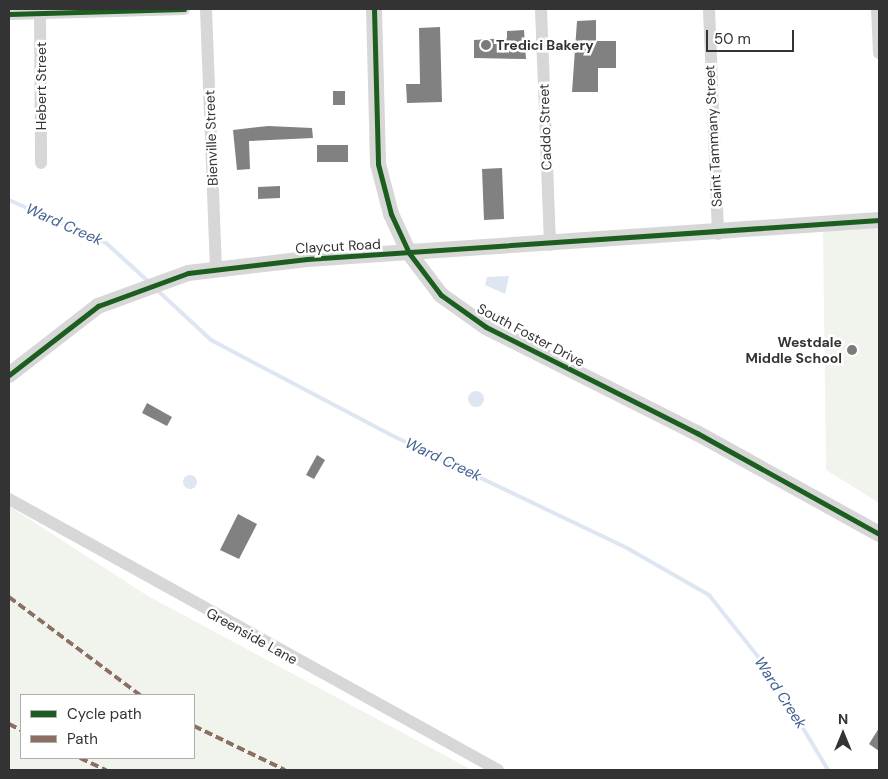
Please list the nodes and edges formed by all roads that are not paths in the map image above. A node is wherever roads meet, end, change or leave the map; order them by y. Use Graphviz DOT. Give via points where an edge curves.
graph roads {
  1 [pos="184,9"];
  2 [pos="206,9"];
  3 [pos="374,9"];
  4 [pos="541,9"];
  5 [pos="709,9"];
  6 [pos="877,9"];
  7 [pos="41,11"];
  8 [pos="9,14"];
  9 [pos="879,53"];
  10 [pos="40,163"];
  11 [pos="879,220"];
  12 [pos="718,234"];
  13 [pos="550,245"];
  14 [pos="409,253"];
  15 [pos="216,268"];
  16 [pos="9,376"];
  17 [pos="9,499"];
  18 [pos="879,534"];
  19 [pos="498,770"];
  1 -- 7 [label="street"];
  2 -- 15 [label="street, Bienville Street"];
  3 -- 14 [label="street, South Foster Drive" via="378,164 391,214"];
  4 -- 13 [label="street, Caddo Street"];
  5 -- 12 [label="street, Saint Tammany Street"];
  6 -- 9 [label="street"];
  7 -- 8 [label="street"];
  7 -- 10 [label="street, Hebert Street"];
  11 -- 12 [label="street, Claycut Road"];
  12 -- 13 [label="street, Claycut Road"];
  13 -- 14 [label="street, Claycut Road"];
  14 -- 15 [label="street, Claycut Road"];
  14 -- 18 [label="street, South Foster Drive" via="441,295 486,328 696,433"];
  15 -- 16 [label="street, Claycut Road" via="177,276 125,293 64,328"];
  17 -- 19 [label="street, Greenside Lane"];
}
